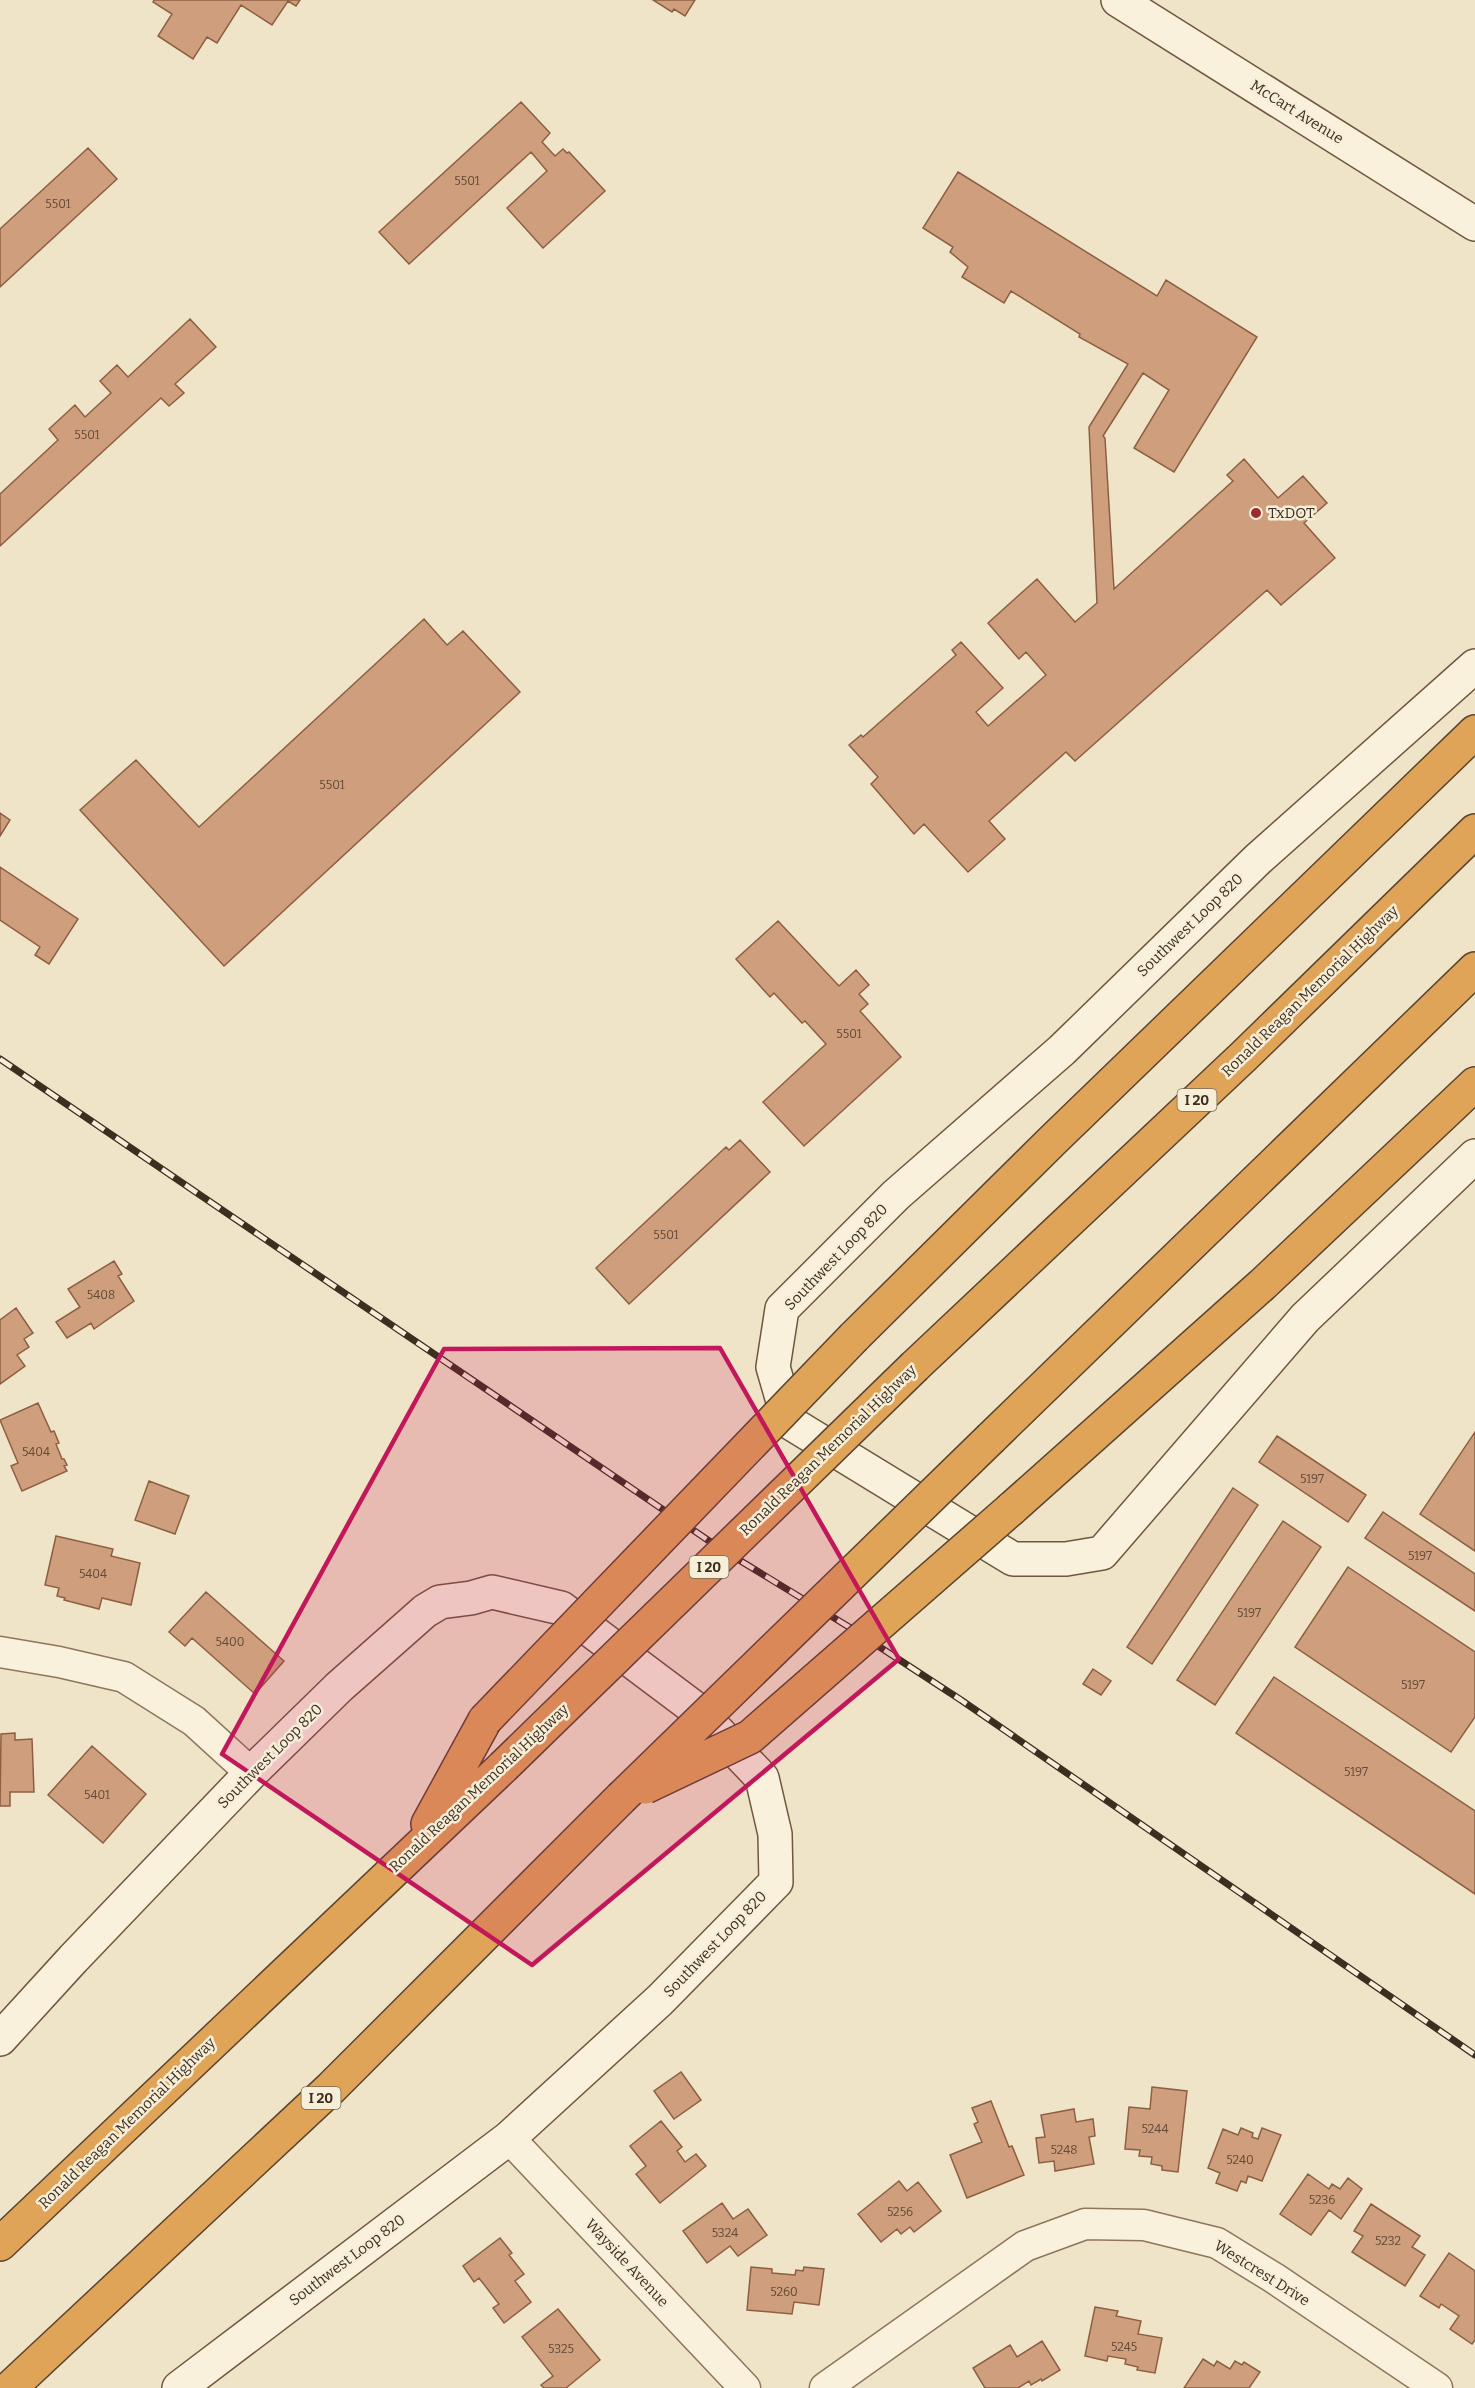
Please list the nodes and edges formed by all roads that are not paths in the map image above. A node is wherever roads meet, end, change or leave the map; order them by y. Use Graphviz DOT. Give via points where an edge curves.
graph roads {
  1 [pos="1118,0"];
  2 [pos="1475,224"];
  3 [pos="1475,666"];
  4 [pos="1475,732"];
  5 [pos="1475,831"];
  6 [pos="1475,969"];
  7 [pos="1475,1084"];
  8 [pos="1475,1156"];
  9 [pos="0,1652"];
  10 [pos="251,1773"];
  11 [pos="621,1798"];
  12 [pos="414,1850"];
  13 [pos="0,2039"];
  14 [pos="509,2138"];
  15 [pos="0,2244"];
  16 [pos="10,2388"];
  17 [pos="180,2388"];
  18 [pos="746,2388"];
  19 [pos="825,2388"];
  20 [pos="1437,2388"];
  1 -- 2 [label="main road, McCart Avenue"];
  3 -- 8 [label="main road, Southwest Loop 820" via="1258,859 1062,1050 896,1195 782,1309 773,1367 789,1422 1013,1559 1066,1559 1102,1552 1305,1318"];
  4 -- 12 [label="highway, bridge" via="854,1337 485,1720"];
  5 -- 12 [label="highway, Ronald Reagan Memorial Highway / I 20, bridge"];
  6 -- 11 [label="highway, I 20, bridge"];
  7 -- 11 [label="highway, bridge" via="1263,1284 750,1737"];
  9 -- 10 [label="street" via="124,1677 194,1721"];
  10 -- 13 [label="main road, Southwest Loop 820"];
  10 -- 14 [label="main road, Southwest Loop 820" via="425,1611 440,1602 492,1592 561,1608 697,1710 762,1778 775,1834 776,1882 660,2000"];
  11 -- 16 [label="highway, I 20" via="331,2088"];
  12 -- 15 [label="highway, Ronald Reagan Memorial Highway / I 20"];
  14 -- 17 [label="main road, Southwest Loop 820"];
  14 -- 18 [label="street, Wayside Avenue"];
  19 -- 20 [label="street, Westcrest Drive" via="1024,2246 1085,2224 1144,2225 1217,2243"];
}
